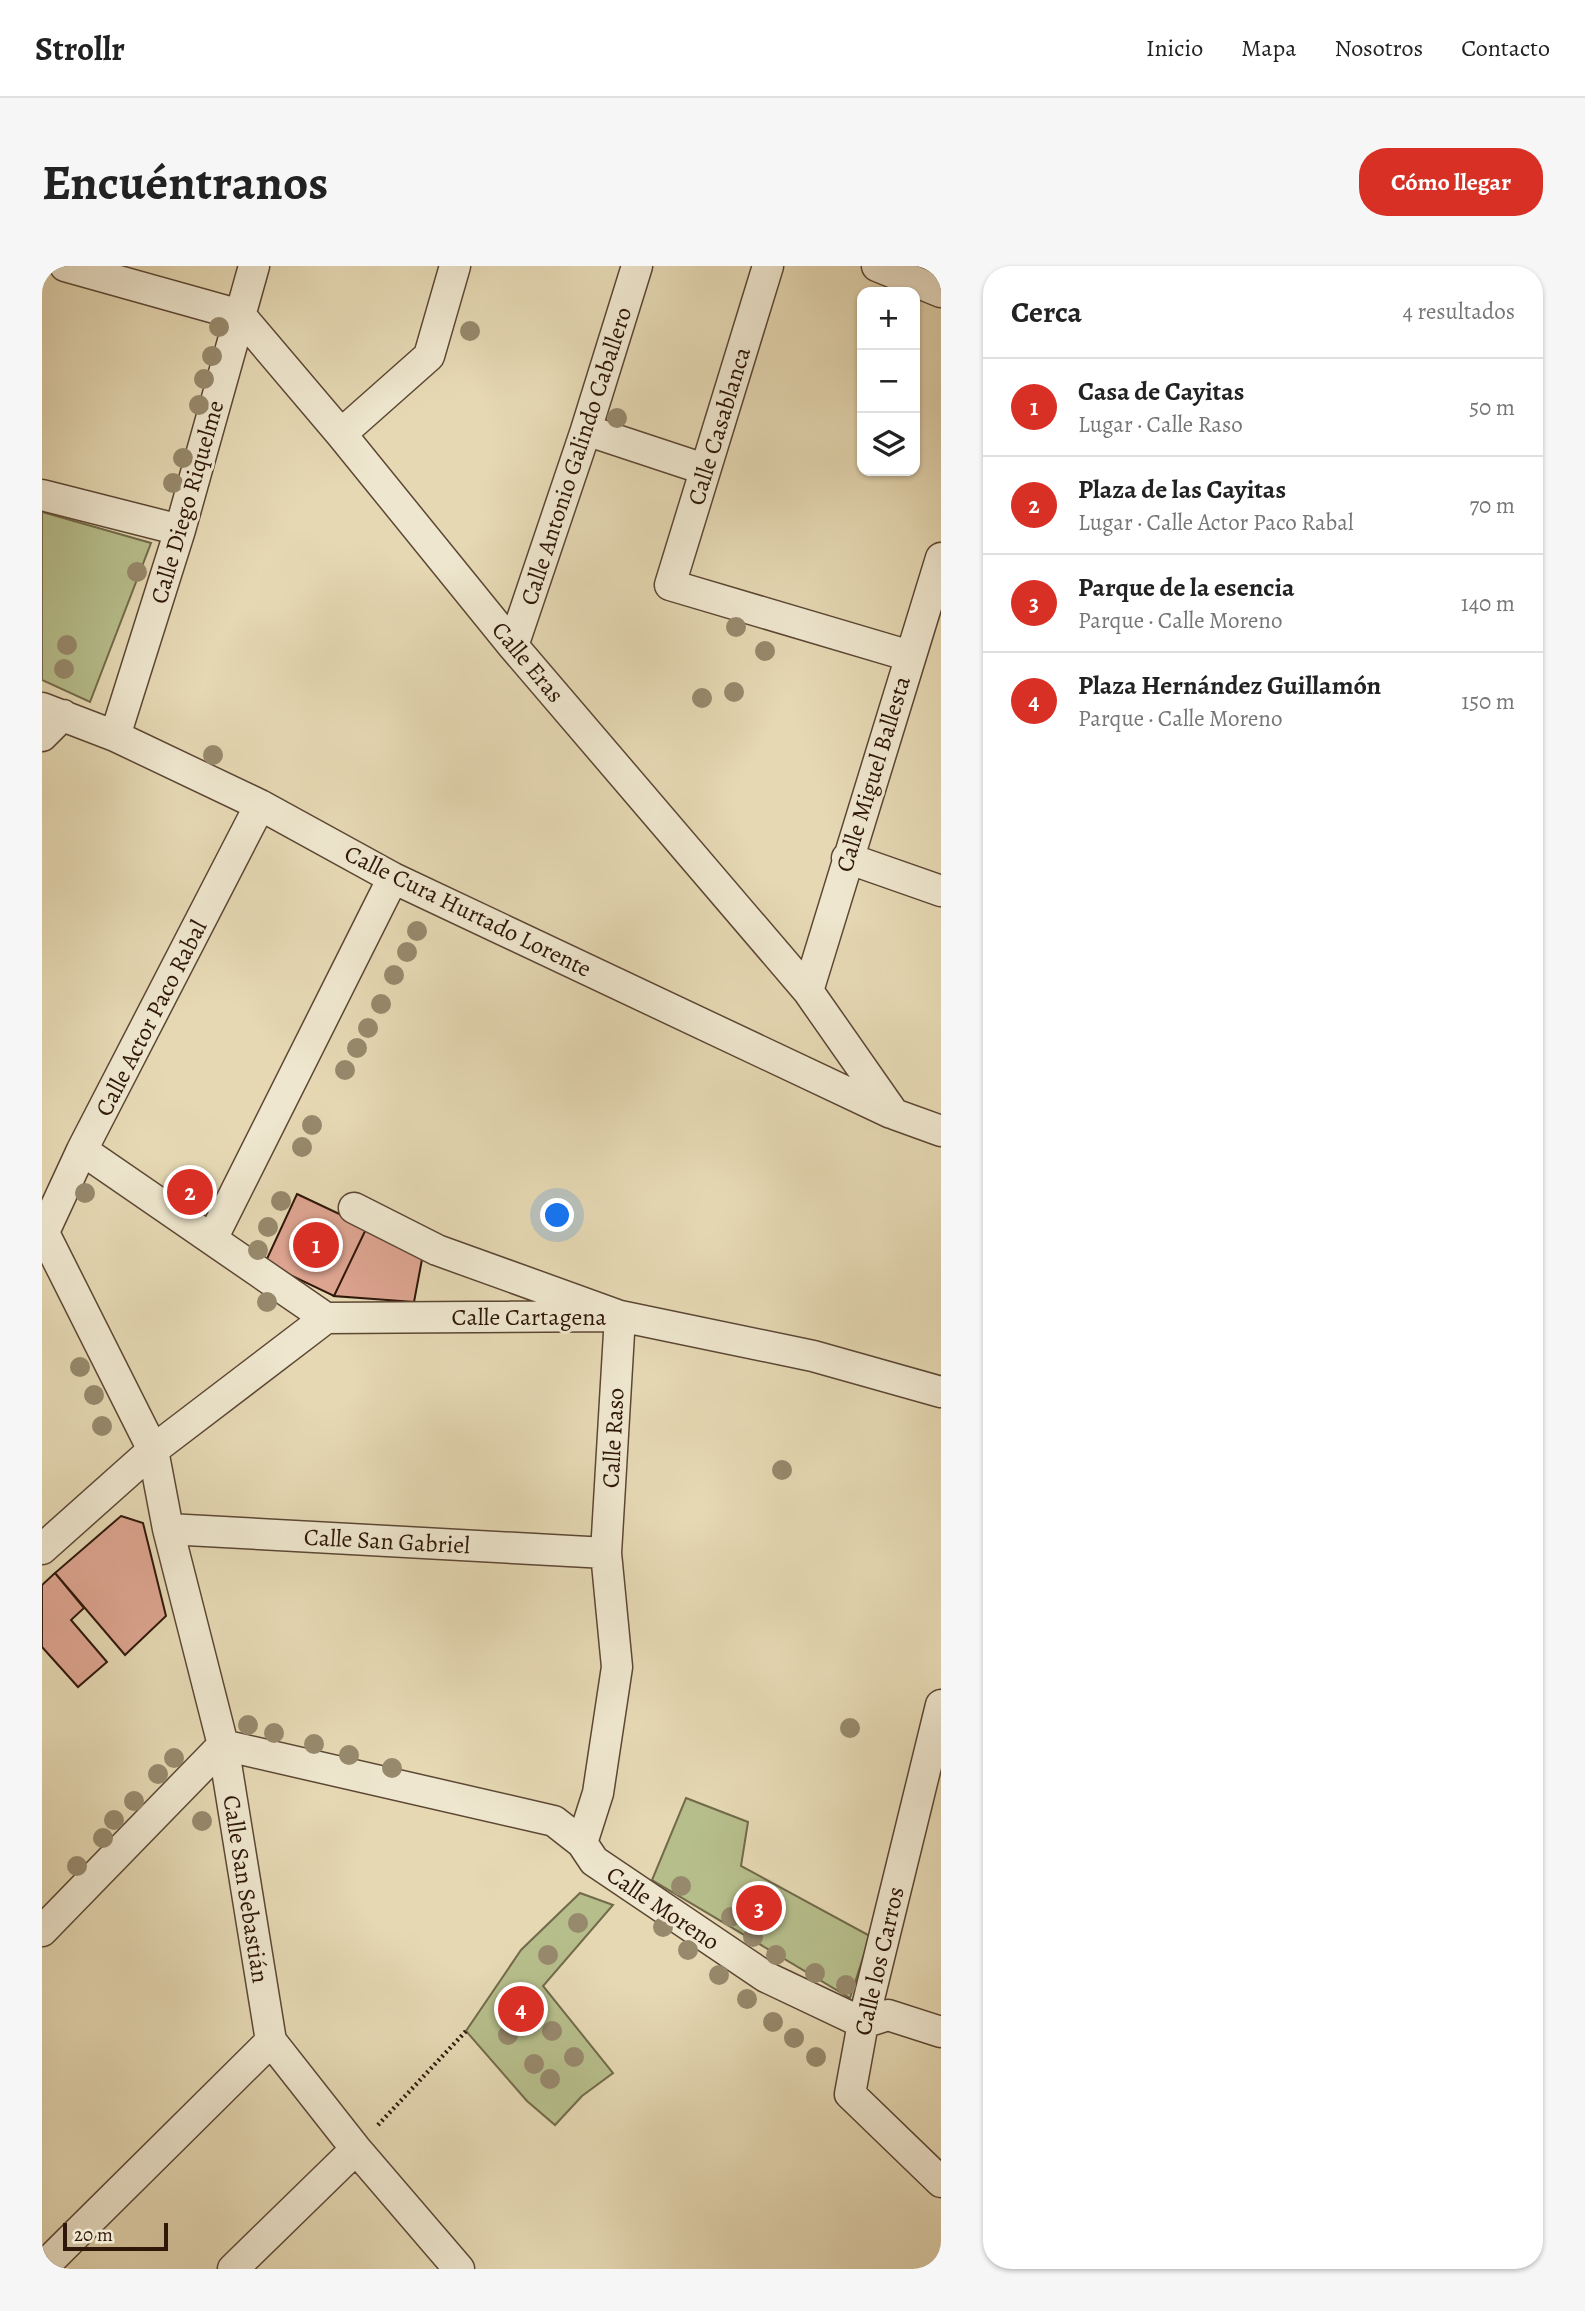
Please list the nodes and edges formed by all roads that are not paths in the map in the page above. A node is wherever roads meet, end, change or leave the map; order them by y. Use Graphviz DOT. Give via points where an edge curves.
graph roads {
  1 [pos="65,266"];
  2 [pos="254,266"];
  3 [pos="455,266"];
  4 [pos="637,266"];
  5 [pos="768,266"];
  6 [pos="877,266"];
  7 [pos="941,292"];
  8 [pos="240,315"];
  9 [pos="586,430"];
  10 [pos="341,434"];
  11 [pos="704,469"];
  12 [pos="42,495"];
  13 [pos="180,530"];
  14 [pos="941,558"];
  15 [pos="513,646"];
  16 [pos="911,656"];
  17 [pos="49,720"];
  18 [pos="116,736"];
  19 [pos="260,806"];
  20 [pos="847,859"];
  21 [pos="393,878"];
  22 [pos="941,891"];
  23 [pos="807,991"];
  24 [pos="894,1114"];
  25 [pos="941,1131"];
  26 [pos="82,1150"];
  27 [pos="354,1208"];
  28 [pos="43,1230"];
  29 [pos="212,1239"];
  30 [pos="620,1316"];
  31 [pos="326,1318"];
  32 [pos="941,1392"];
  33 [pos="153,1450"];
  34 [pos="168,1530"];
  35 [pos="42,1549"];
  36 [pos="606,1553"];
  37 [pos="939,1717"];
  38 [pos="223,1745"];
  39 [pos="582,1843"];
  40 [pos="42,1931"];
  41 [pos="863,2023"];
  42 [pos="941,2032"];
  43 [pos="271,2041"];
  44 [pos="356,2149"];
  45 [pos="941,2182"];
  46 [pos="42,2268"];
  47 [pos="233,2269"];
  48 [pos="459,2269"];
  1 -- 8 [label="street"];
  2 -- 8 [label="street, Calle Diego Riquelme"];
  3 -- 10 [label="street" via="429,356"];
  4 -- 9 [label="street, Calle Antonio Galindo Caballero"];
  5 -- 11 [label="street, Calle Casablanca"];
  6 -- 7 [label="street"];
  8 -- 10 [label="street, Calle Eras"];
  8 -- 13 [label="street, Calle Diego Riquelme"];
  9 -- 11 [label="street"];
  9 -- 15 [label="street, Calle Antonio Galindo Caballero"];
  10 -- 15 [label="street, Calle Eras"];
  11 -- 16 [label="street, Calle Casablanca" via="670,585"];
  12 -- 13 [label="street"];
  13 -- 18 [label="street, Calle Diego Riquelme"];
  14 -- 16 [label="street, Calle Miguel Ballesta"];
  15 -- 23 [label="street, Calle Eras"];
  16 -- 20 [label="street, Calle Miguel Ballesta"];
  17 -- 18 [label="street, Calle Cura Hurtado Lorente"];
  18 -- 19 [label="street, Calle Cura Hurtado Lorente"];
  19 -- 21 [label="street, Calle Cura Hurtado Lorente"];
  19 -- 26 [label="street, Calle Actor Paco Rabal"];
  20 -- 22 [label="street"];
  20 -- 23 [label="street, Calle Miguel Ballesta"];
  21 -- 24 [label="street, Calle Cura Hurtado Lorente"];
  21 -- 29 [label="street"];
  23 -- 24 [label="street, Calle Eras"];
  24 -- 25 [label="street"];
  26 -- 28 [label="street, Calle Actor Paco Rabal"];
  26 -- 29 [label="street"];
  27 -- 30 [label="street" via="437,1250"];
  28 -- 33 [label="street, Calle San Sebastián"];
  29 -- 31 [label="street"];
  30 -- 31 [label="street, Calle Cartagena"];
  30 -- 32 [label="street, Calle Cartagena" via="813,1356"];
  30 -- 36 [label="street, Calle Raso"];
  31 -- 33 [label="street"];
  33 -- 34 [label="street, Calle San Sebastián"];
  33 -- 35 [label="street"];
  34 -- 36 [label="street, Calle San Gabriel"];
  34 -- 38 [label="street, Calle San Sebastián"];
  36 -- 39 [label="street, Calle Raso" via="617,1667 598,1793"];
  37 -- 41 [label="street, Calle los Carros"];
  38 -- 39 [label="street, Calle Moreno" via="554,1821"];
  38 -- 40 [label="street"];
  38 -- 43 [label="street, Calle San Sebastián"];
  39 -- 41 [label="street, Calle Moreno" via="594,1861 766,1976"];
  41 -- 42 [label="street" via="888,2014"];
  41 -- 45 [label="street, Calle los Carros" via="850,2094"];
  43 -- 44 [label="street, Calle San Sebastián"];
  43 -- 46 [label="street"];
  44 -- 47 [label="street"];
  44 -- 48 [label="street, Calle San Sebastián"];
}
